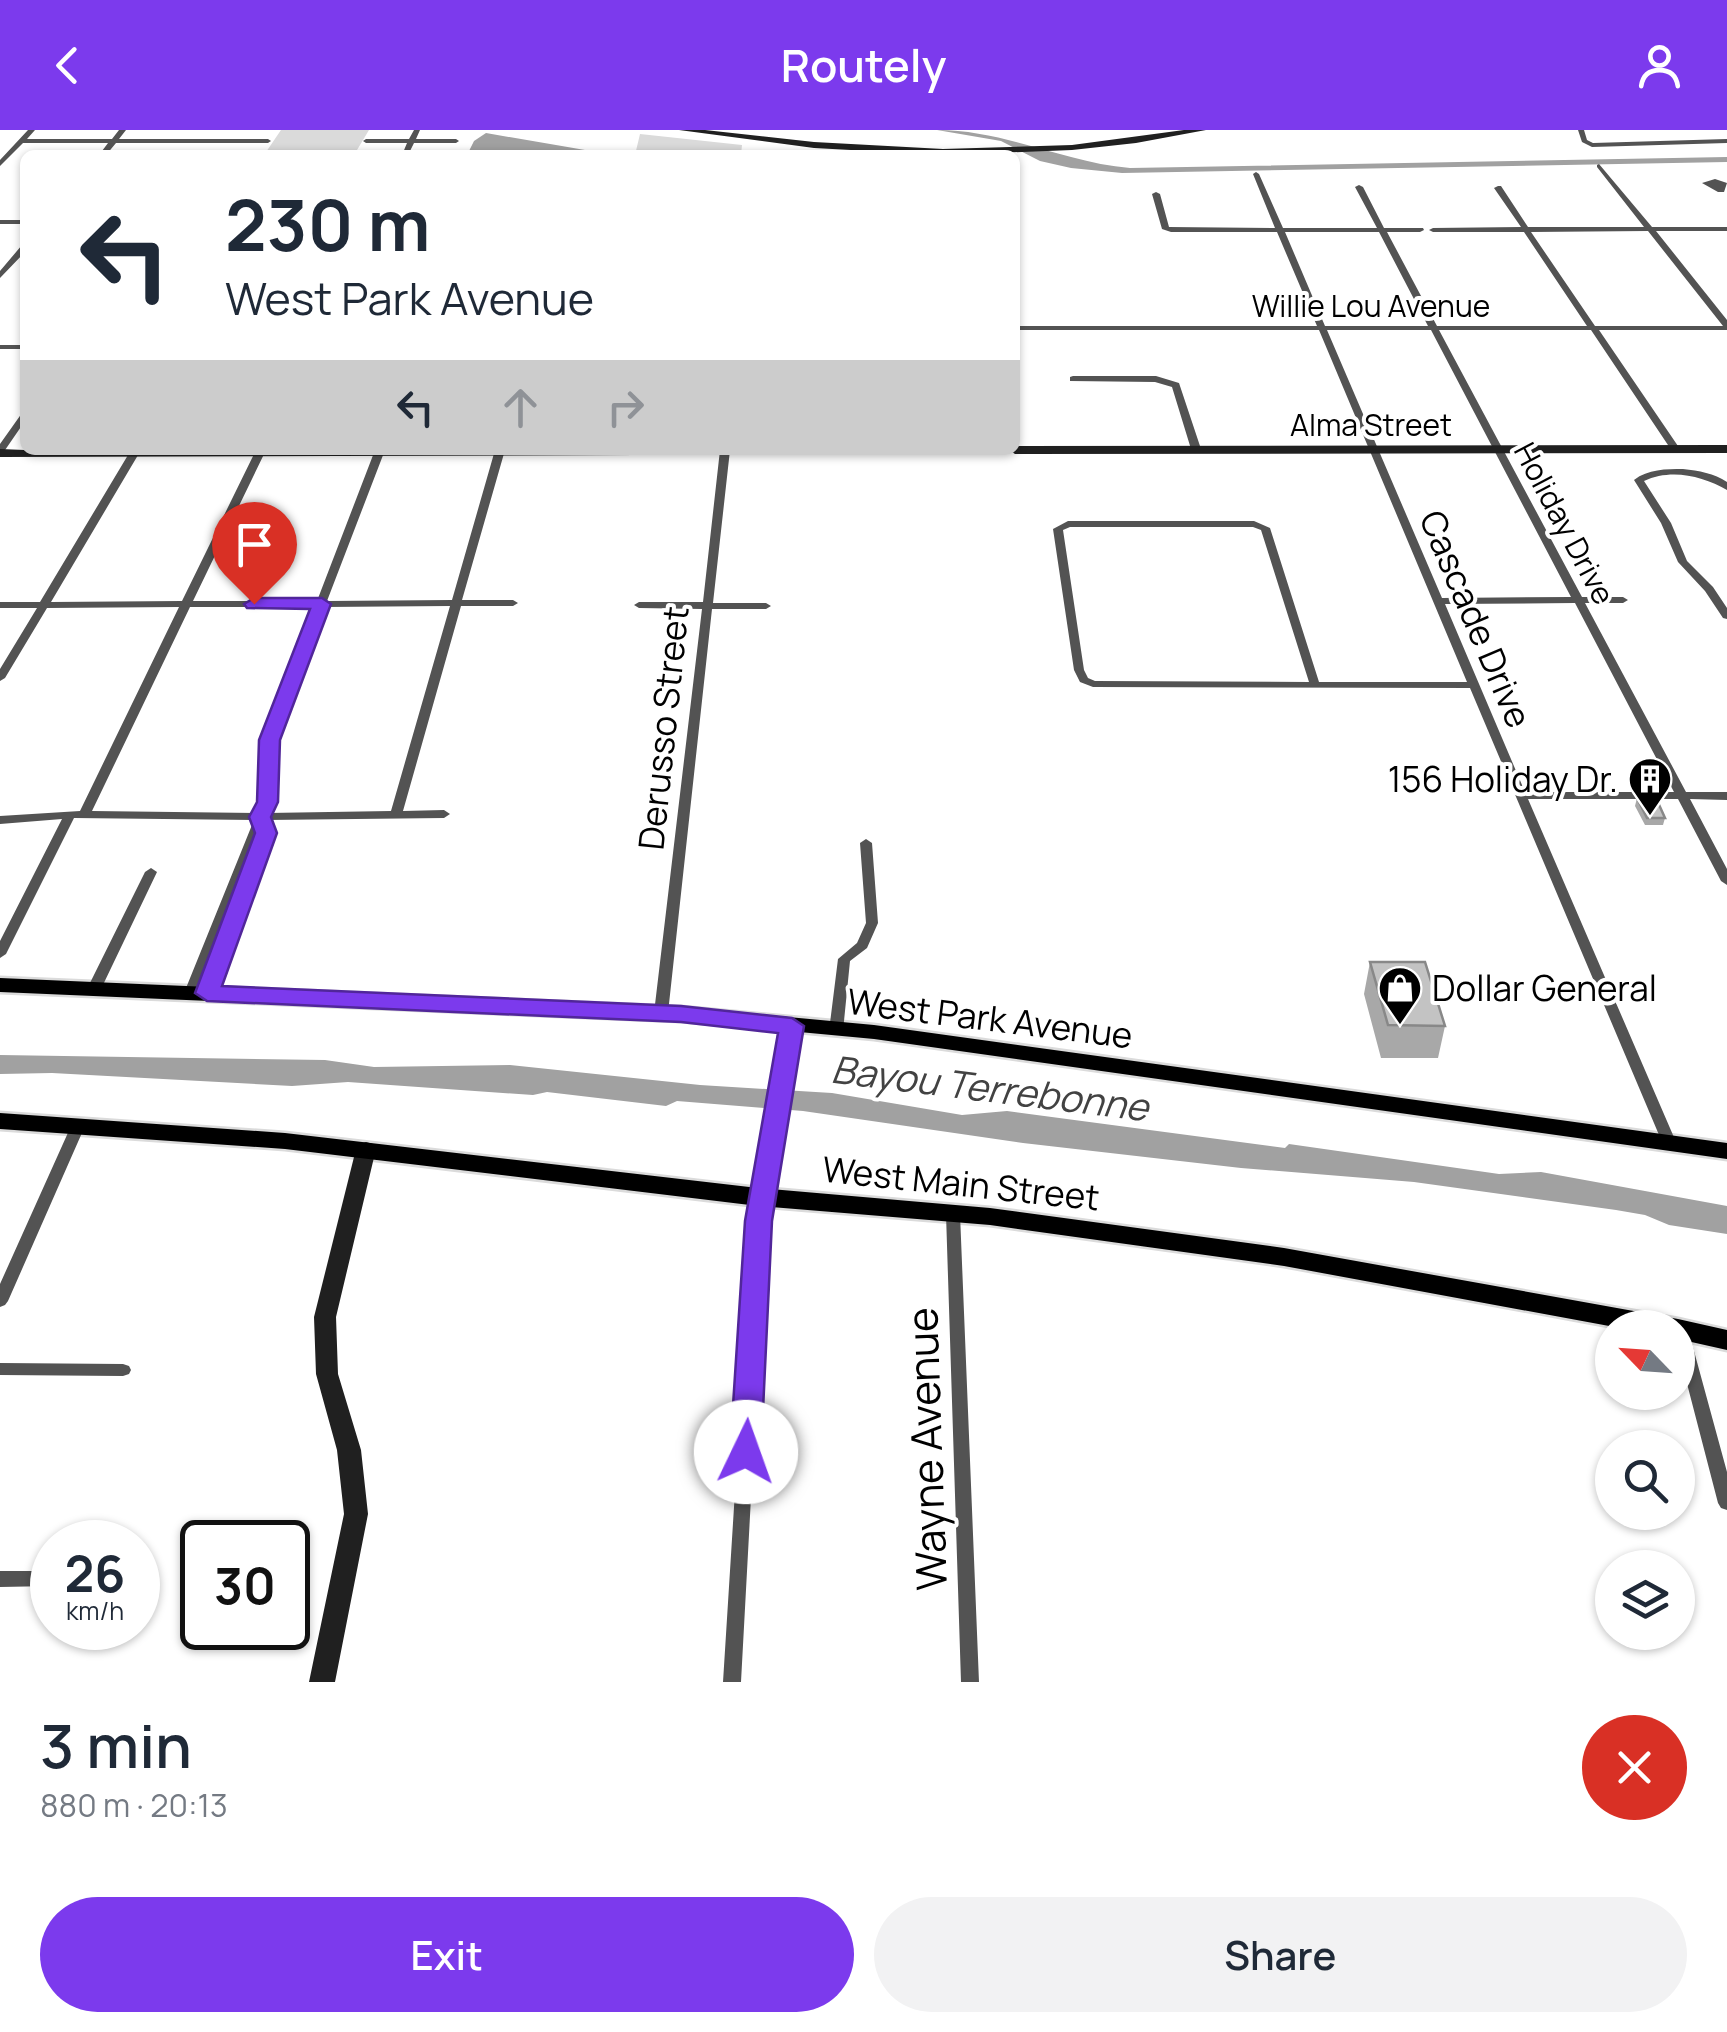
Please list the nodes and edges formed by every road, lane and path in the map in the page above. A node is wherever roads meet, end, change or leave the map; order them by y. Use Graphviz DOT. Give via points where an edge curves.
graph roads {
  1 [pos="32,130"];
  2 [pos="123,130"];
  3 [pos="417,130"];
  4 [pos="684,130"];
  5 [pos="1201,130"];
  6 [pos="1580,130"];
  7 [pos="22,141"];
  8 [pos="114,141"];
  9 [pos="220,141"];
  10 [pos="268,141"];
  11 [pos="366,141"];
  12 [pos="412,141"];
  13 [pos="456,141"];
  14 [pos="1727,141"];
  15 [pos="106,150"];
  16 [pos="214,150"];
  17 [pos="408,150"];
  18 [pos="850,150"];
  19 [pos="1020,153"];
  20 [pos="0,164"];
  21 [pos="1600,166"];
  22 [pos="1256,174"];
  23 [pos="1359,188"];
  24 [pos="1498,188"];
  25 [pos="1156,194"];
  26 [pos="1650,229"];
  27 [pos="1727,229"];
  28 [pos="1280,230"];
  29 [pos="1382,230"];
  30 [pos="1420,230"];
  31 [pos="1433,230"];
  32 [pos="1526,230"];
  33 [pos="20,252"];
  34 [pos="0,276"];
  35 [pos="1727,327"];
  36 [pos="1020,328"];
  37 [pos="1322,328"];
  38 [pos="1434,328"];
  39 [pos="1594,328"];
  40 [pos="1073,379"];
  41 [pos="20,422"];
  42 [pos="1196,449"];
  43 [pos="1374,449"];
  44 [pos="1498,449"];
  45 [pos="1676,449"];
  46 [pos="1727,449"];
  47 [pos="1020,450"];
  48 [pos="0,452"];
  49 [pos="133,455"];
  50 [pos="258,455"];
  51 [pos="378,455"];
  52 [pos="499,455"];
  53 [pos="723,455"];
  54 [pos="1727,487"];
  55 [pos="1578,600"];
  56 [pos="1623,600"];
  57 [pos="1723,600"];
  58 [pos="1438,601"];
  59 [pos="512,603"];
  60 [pos="186,604"];
  61 [pos="322,604"];
  62 [pos="456,604"];
  63 [pos="0,605"];
  64 [pos="43,605"];
  65 [pos="638,605"];
  66 [pos="707,606"];
  67 [pos="766,606"];
  68 [pos="1727,616"];
  69 [pos="0,678"];
  70 [pos="1315,684"];
  71 [pos="1475,685"];
  72 [pos="1522,796"];
  73 [pos="1682,796"];
  74 [pos="1727,796"];
  75 [pos="397,812"];
  76 [pos="77,814"];
  77 [pos="444,814"];
  78 [pos="260,817"];
  79 [pos="0,820"];
  80 [pos="866,843"];
  81 [pos="152,872"];
  82 [pos="1727,881"];
  83 [pos="0,954"];
  84 [pos="0,985"];
  85 [pos="94,989"];
  86 [pos="199,993"];
  87 [pos="661,1013"];
  88 [pos="792,1026"];
  89 [pos="836,1031"];
  90 [pos="0,1122"];
  91 [pos="78,1126"];
  92 [pos="1670,1142"];
  93 [pos="366,1149"];
  94 [pos="1727,1151"];
  95 [pos="761,1198"];
  96 [pos="953,1214"];
  97 [pos="0,1301"];
  98 [pos="1595,1314"];
  99 [pos="1695,1332"];
  100 [pos="1727,1340"];
  101 [pos="0,1370"];
  102 [pos="124,1370"];
  103 [pos="1695,1393"];
  104 [pos="1727,1502"];
  105 [pos="0,1579"];
  106 [pos="30,1580"];
  107 [pos="322,1682"];
  108 [pos="732,1682"];
  109 [pos="970,1682"];
  1 -- 7 [label="street"];
  2 -- 8 [label="street"];
  3 -- 12 [label="street"];
  4 -- 18 [label="street"];
  5 -- 19 [label="street"];
  6 -- 14 [label="street" via="1592,145"];
  7 -- 8 [label="street"];
  7 -- 20 [label="street"];
  8 -- 9 [label="street"];
  8 -- 15 [label="street"];
  9 -- 10 [label="street"];
  9 -- 16 [label="street"];
  11 -- 12 [label="street"];
  12 -- 13 [label="street"];
  12 -- 17 [label="street"];
  21 -- 26 [label="street"];
  22 -- 28 [label="street, Cascade Drive"];
  23 -- 29 [label="street, Holiday Drive"];
  24 -- 32 [label="street"];
  25 -- 28 [label="street" via="1168,230"];
  26 -- 27 [label="street"];
  26 -- 32 [label="street"];
  26 -- 35 [label="street"];
  28 -- 29 [label="street"];
  28 -- 37 [label="street, Cascade Drive"];
  29 -- 30 [label="street"];
  29 -- 38 [label="street, Holiday Drive"];
  31 -- 32 [label="street"];
  32 -- 39 [label="street"];
  33 -- 34 [label="street"];
  35 -- 39 [label="street, Willie Lou Avenue"];
  36 -- 37 [label="street, Willie Lou Avenue"];
  37 -- 38 [label="street, Willie Lou Avenue"];
  37 -- 43 [label="street, Cascade Drive"];
  38 -- 39 [label="street, Willie Lou Avenue"];
  38 -- 44 [label="street, Holiday Drive"];
  39 -- 45 [label="street"];
  40 -- 42 [label="street" via="1176,385"];
  41 -- 48 [label="street"];
  42 -- 43 [label="street, Alma Street"];
  42 -- 47 [label="street, Alma Street"];
  43 -- 44 [label="street, Alma Street"];
  43 -- 58 [label="street, Cascade Drive"];
  44 -- 45 [label="street, Alma Street"];
  44 -- 55 [label="street, Holiday Drive"];
  45 -- 46 [label="street, Alma Street"];
  49 -- 64 [label="street"];
  50 -- 60 [label="street"];
  51 -- 61 [label="street"];
  52 -- 62 [label="street"];
  53 -- 66 [label="street, Derusso Street"];
  54 -- 57 [label="street" via="1714,476 1640,480 1683,562"];
  55 -- 56 [label="street"];
  55 -- 58 [label="street"];
  55 -- 73 [label="street, Holiday Drive"];
  57 -- 68 [label="street"];
  58 -- 71 [label="street, Cascade Drive"];
  59 -- 62 [label="street"];
  60 -- 61 [label="street"];
  60 -- 64 [label="street"];
  60 -- 76 [label="street"];
  61 -- 62 [label="street"];
  61 -- 78 [label="street" via="270,740 267,802"];
  62 -- 75 [label="street"];
  63 -- 64 [label="street"];
  64 -- 69 [label="street"];
  65 -- 66 [label="street"];
  66 -- 67 [label="street"];
  66 -- 87 [label="street, Derusso Street"];
  70 -- 70 [label="street" via="1084,680 1058,529 1265,528"];
  70 -- 71 [label="street"];
  71 -- 72 [label="street, Cascade Drive"];
  72 -- 73 [label="street"];
  72 -- 92 [label="street, Cascade Drive"];
  73 -- 74 [label="street"];
  73 -- 82 [label="street, Holiday Drive"];
  75 -- 77 [label="street"];
  75 -- 78 [label="street"];
  76 -- 78 [label="street"];
  76 -- 79 [label="street"];
  76 -- 83 [label="street"];
  78 -- 86 [label="street" via="266,833"];
  80 -- 89 [label="street" via="872,923 862,945 844,959"];
  81 -- 85 [label="street"];
  84 -- 85 [label="main road, West Park Avenue"];
  85 -- 86 [label="main road, West Park Avenue"];
  86 -- 87 [label="main road, West Park Avenue"];
  87 -- 88 [label="main road, West Park Avenue"];
  88 -- 89 [label="main road, West Park Avenue"];
  88 -- 95 [label="street"];
  89 -- 92 [label="main road, West Park Avenue"];
  90 -- 91 [label="main road, West Main Street"];
  91 -- 93 [label="main road, West Main Street"];
  91 -- 97 [label="street"];
  92 -- 94 [label="main road, West Park Avenue"];
  93 -- 95 [label="main road, West Main Street"];
  93 -- 107 [label="street" via="325,1317 327,1374 349,1450 356,1514"];
  95 -- 96 [label="main road, West Main Street"];
  95 -- 108 [label="street"];
  96 -- 98 [label="main road, West Main Street" via="1313,1264"];
  96 -- 109 [label="street, Wayne Avenue"];
  99 -- 100 [label="main road, West Main Street"];
  101 -- 102 [label="street"];
  103 -- 104 [label="street"];
  105 -- 106 [label="street"];
}
